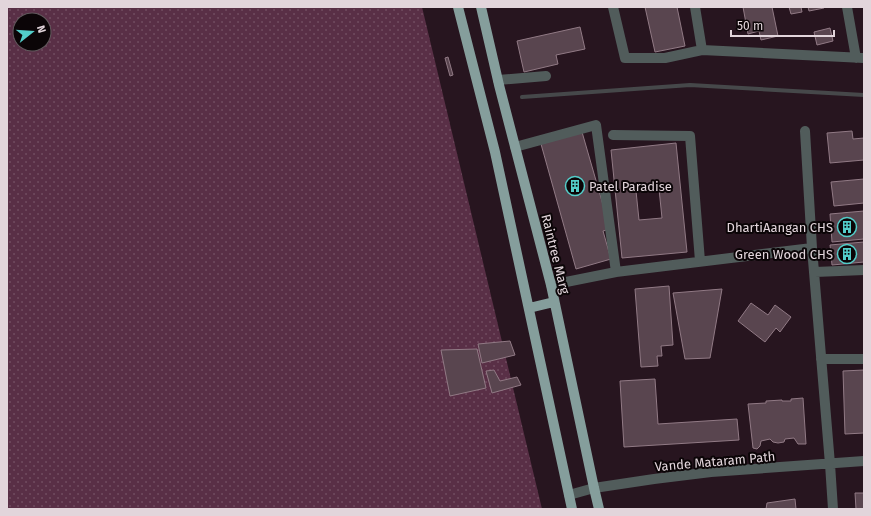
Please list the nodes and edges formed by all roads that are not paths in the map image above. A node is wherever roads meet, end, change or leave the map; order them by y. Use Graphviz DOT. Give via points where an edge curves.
graph roads {
  1 [pos="458,7"];
  2 [pos="481,7"];
  3 [pos="612,7"];
  4 [pos="695,7"];
  5 [pos="847,7"];
  6 [pos="702,50"];
  7 [pos="860,58"];
  8 [pos="546,76"];
  9 [pos="498,80"];
  10 [pos="805,131"];
  11 [pos="613,135"];
  12 [pos="515,147"];
  13 [pos="812,248"];
  14 [pos="700,261"];
  15 [pos="864,270"];
  16 [pos="616,272"];
  17 [pos="815,272"];
  18 [pos="551,285"];
  19 [pos="554,302"];
  20 [pos="529,308"];
  21 [pos="821,359"];
  22 [pos="864,359"];
  23 [pos="864,461"];
  24 [pos="830,464"];
  25 [pos="594,488"];
  26 [pos="569,495"];
  27 [pos="572,509"];
  28 [pos="599,509"];
  29 [pos="832,509"];
  1 -- 20 [label="main road" via="495,152"];
  2 -- 9 [label="main road, Raintree Marg"];
  3 -- 6 [label="street" via="625,58 665,58"];
  4 -- 6 [label="street"];
  5 -- 7 [label="street"];
  6 -- 7 [label="street"];
  8 -- 9 [label="street"];
  9 -- 12 [label="main road, Raintree Marg"];
  10 -- 13 [label="street"];
  11 -- 14 [label="street" via="690,136"];
  12 -- 16 [label="street" via="596,125"];
  12 -- 18 [label="main road, Raintree Marg"];
  13 -- 14 [label="street"];
  13 -- 17 [label="street"];
  14 -- 16 [label="street"];
  15 -- 17 [label="street"];
  16 -- 18 [label="street"];
  17 -- 21 [label="street"];
  18 -- 19 [label="main road, Raintree Marg"];
  19 -- 20 [label="main road"];
  19 -- 25 [label="main road, Raintree Marg"];
  20 -- 26 [label="main road"];
  21 -- 22 [label="street"];
  21 -- 24 [label="street"];
  23 -- 24 [label="street, Vande Mataram Path"];
  24 -- 25 [label="street, Vande Mataram Path" via="711,472"];
  24 -- 29 [label="street"];
  25 -- 26 [label="street, Vande Mataram Path"];
  25 -- 28 [label="main road, Raintree Marg"];
  26 -- 27 [label="main road"];
}
